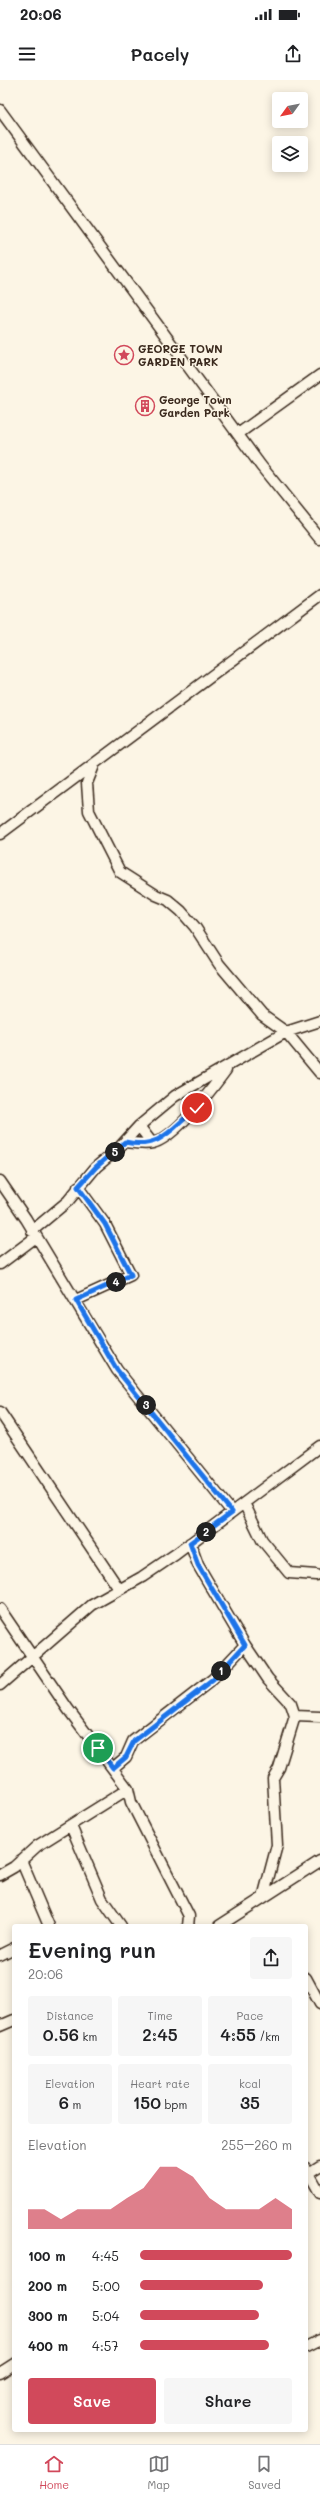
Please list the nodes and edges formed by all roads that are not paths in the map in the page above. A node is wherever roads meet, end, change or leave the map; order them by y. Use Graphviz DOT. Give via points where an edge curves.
graph roads {
  1 [pos="0,110"];
  2 [pos="320,375"];
  3 [pos="238,434"];
  4 [pos="319,536"];
  5 [pos="320,595"];
  6 [pos="95,763"];
  7 [pos="0,834"];
  8 [pos="320,1021"];
  9 [pos="286,1032"];
  10 [pos="229,1067"];
  11 [pos="320,1073"];
  12 [pos="139,1126"];
  13 [pos="125,1142"];
  14 [pos="152,1143"];
  15 [pos="0,1181"];
  16 [pos="78,1187"];
  17 [pos="34,1234"];
  18 [pos="0,1264"];
  19 [pos="76,1300"];
  20 [pos="0,1412"];
  21 [pos="320,1446"];
  22 [pos="244,1503"];
  23 [pos="232,1512"];
  24 [pos="190,1543"];
  25 [pos="316,1576"];
  26 [pos="119,1589"];
  27 [pos="0,1609"];
  28 [pos="245,1645"];
  29 [pos="34,1657"];
  30 [pos="0,1685"];
  31 [pos="295,1716"];
  32 [pos="320,1717"];
  33 [pos="113,1768"];
  34 [pos="128,1789"];
  35 [pos="71,1826"];
  36 [pos="21,1860"];
  37 [pos="320,1861"];
  38 [pos="0,1875"];
  39 [pos="263,1898"];
  40 [pos="48,1924"];
  41 [pos="119,1924"];
  42 [pos="188,1924"];
  43 [pos="221,1924"];
  44 [pos="12,1949"];
  45 [pos="0,1956"];
  46 [pos="308,1982"];
  47 [pos="320,2004"];
  48 [pos="12,2021"];
  49 [pos="0,2026"];
  50 [pos="320,2166"];
  51 [pos="308,2172"];
  52 [pos="308,2174"];
  53 [pos="320,2193"];
  54 [pos="12,2365"];
  55 [pos="0,2373"];
  1 -- 3 [label="street"];
  2 -- 3 [label="street"];
  3 -- 4 [label="street"];
  5 -- 6 [label="street"];
  6 -- 7 [label="street"];
  6 -- 9 [label="street" via="87,783 89,812 120,872 168,900 181,911 199,932 219,964 262,1015"];
  8 -- 9 [label="street"];
  9 -- 10 [label="street" via="252,1050"];
  9 -- 11 [label="street"];
  10 -- 12 [label="street" via="175,1096"];
  10 -- 14 [label="street" via="201,1104 178,1126"];
  12 -- 13 [label="street"];
  12 -- 14 [label="street"];
  13 -- 14 [label="street"];
  13 -- 16 [label="street"];
  15 -- 17 [label="street"];
  16 -- 17 [label="street" via="68,1201"];
  16 -- 19 [label="street" via="105,1224 131,1275"];
  17 -- 18 [label="street"];
  17 -- 19 [label="street"];
  19 -- 23 [label="street" via="117,1370"];
  20 -- 26 [label="street"];
  21 -- 22 [label="street"];
  22 -- 23 [label="street"];
  22 -- 25 [label="street" via="262,1540 289,1573"];
  23 -- 24 [label="street"];
  24 -- 26 [label="street" via="142,1577"];
  24 -- 28 [label="street" via="198,1565"];
  26 -- 29 [label="street" via="92,1605"];
  27 -- 29 [label="street"];
  28 -- 31 [label="street" via="268,1679 291,1704"];
  28 -- 33 [label="street" via="213,1680 134,1741 126,1757"];
  29 -- 30 [label="street"];
  29 -- 33 [label="street" via="68,1709"];
  31 -- 32 [label="street"];
  31 -- 39 [label="street" via="279,1768 273,1778 277,1845"];
  33 -- 34 [label="street"];
  34 -- 35 [label="street"];
  34 -- 42 [label="street" via="131,1802 189,1916"];
  35 -- 36 [label="street" via="37,1846"];
  35 -- 41 [label="street" via="102,1899"];
  36 -- 38 [label="street"];
  36 -- 40 [label="street"];
  37 -- 39 [label="street"];
  39 -- 43 [label="street"];
  44 -- 45 [label="street"];
  46 -- 47 [label="street"];
  48 -- 49 [label="street"];
  50 -- 51 [label="street"];
  52 -- 53 [label="street"];
  54 -- 55 [label="street"];
}
